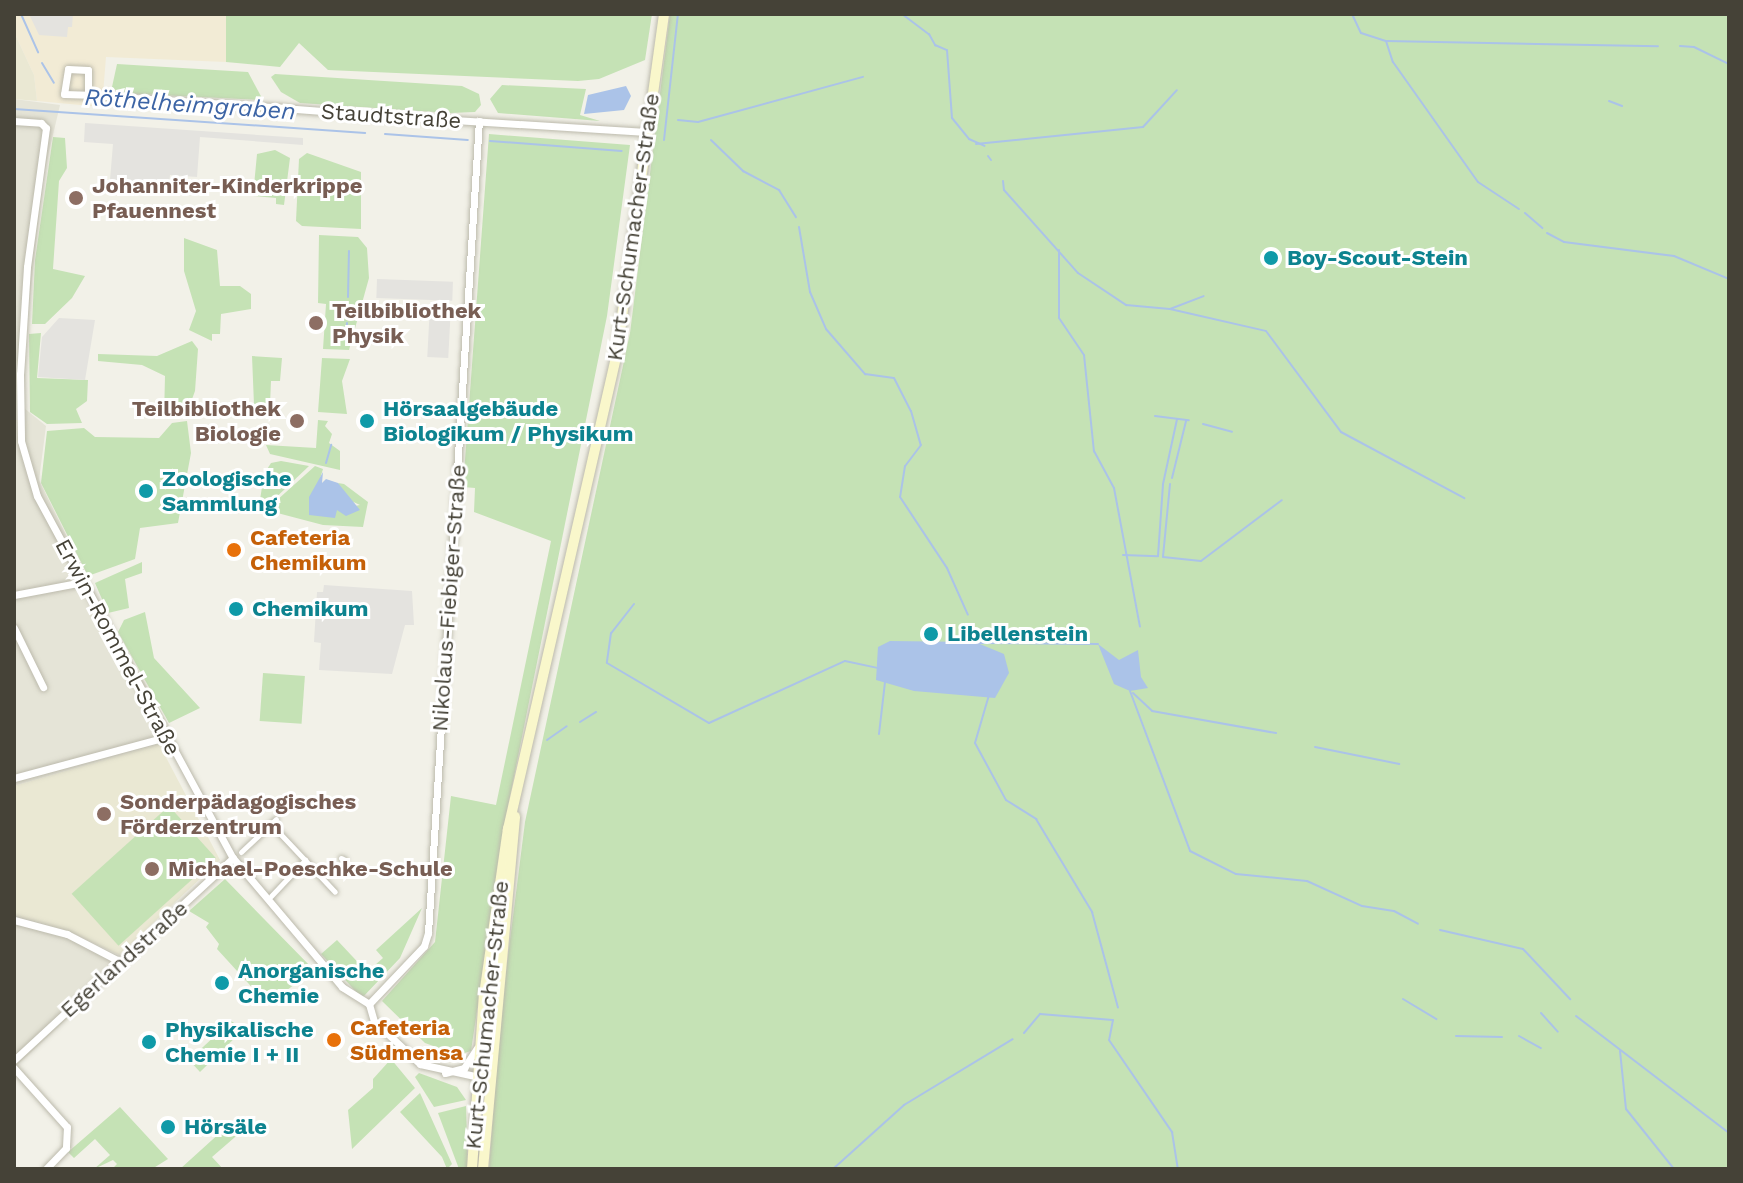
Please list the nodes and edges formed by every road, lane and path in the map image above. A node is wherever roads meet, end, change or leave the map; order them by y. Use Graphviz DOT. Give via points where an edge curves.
graph roads {
  1 [pos="664,14"];
  2 [pos="88,95"];
  3 [pos="14,121"];
  4 [pos="479,121"];
  5 [pos="646,132"];
  6 [pos="17,432"];
  7 [pos="83,582"];
  8 [pos="14,595"];
  9 [pos="14,628"];
  10 [pos="43,687"];
  11 [pos="166,737"];
  12 [pos="14,778"];
  13 [pos="514,814"];
  14 [pos="243,849"];
  15 [pos="303,855"];
  16 [pos="233,858"];
  17 [pos="334,891"];
  18 [pos="271,896"];
  19 [pos="14,920"];
  20 [pos="121,962"];
  21 [pos="369,1004"];
  22 [pos="481,1037"];
  23 [pos="14,1060"];
  24 [pos="14,1068"];
  25 [pos="443,1073"];
  26 [pos="483,1079"];
  27 [pos="46,1169"];
  28 [pos="472,1169"];
  29 [pos="483,1169"];
  1 -- 5 [label="main road, Kurt-Schumacher-Straße"];
  2 -- 2 [label="street" via="88,70 68,69 64,94"];
  2 -- 4 [label="street, Staudtstraße"];
  3 -- 6 [label="street, Erwin-Rommel-Straße" via="44,124 27,267"];
  4 -- 5 [label="street, Staudtstraße"];
  4 -- 21 [label="street, Nikolaus-Fiebiger-Straße" via="428,933 424,946"];
  5 -- 13 [label="main road, Kurt-Schumacher-Straße" via="617,353"];
  6 -- 7 [label="street, Erwin-Rommel-Straße" via="37,496"];
  7 -- 8 [label="street"];
  7 -- 11 [label="street, Erwin-Rommel-Straße"];
  9 -- 10 [label="street"];
  11 -- 12 [label="street"];
  11 -- 16 [label="street, Erwin-Rommel-Straße"];
  13 -- 22 [label="main road, Kurt-Schumacher-Straße" via="499,883"];
  13 -- 26 [label="main road, Kurt-Schumacher-Straße"];
  14 -- 15 [label="street" via="274,822"];
  15 -- 17 [label="street"];
  15 -- 18 [label="street"];
  16 -- 20 [label="street, Egerlandstraße"];
  16 -- 21 [label="street, Erwin-Rommel-Straße" via="342,987"];
  19 -- 20 [label="street" via="67,934"];
  20 -- 23 [label="street, Egerlandstraße"];
  21 -- 25 [label="street, Erwin-Rommel-Straße" via="374,1021 402,1050"];
  22 -- 25 [label="street" via="464,1068"];
  22 -- 26 [label="main road, Kurt-Schumacher-Straße"];
  24 -- 27 [label="street" via="67,1127 66,1148"];
  25 -- 26 [label="street, Erwin-Rommel-Straße"];
  26 -- 28 [label="main road, Kurt-Schumacher-Straße"];
  26 -- 29 [label="main road, Kurt-Schumacher-Straße"];
}
